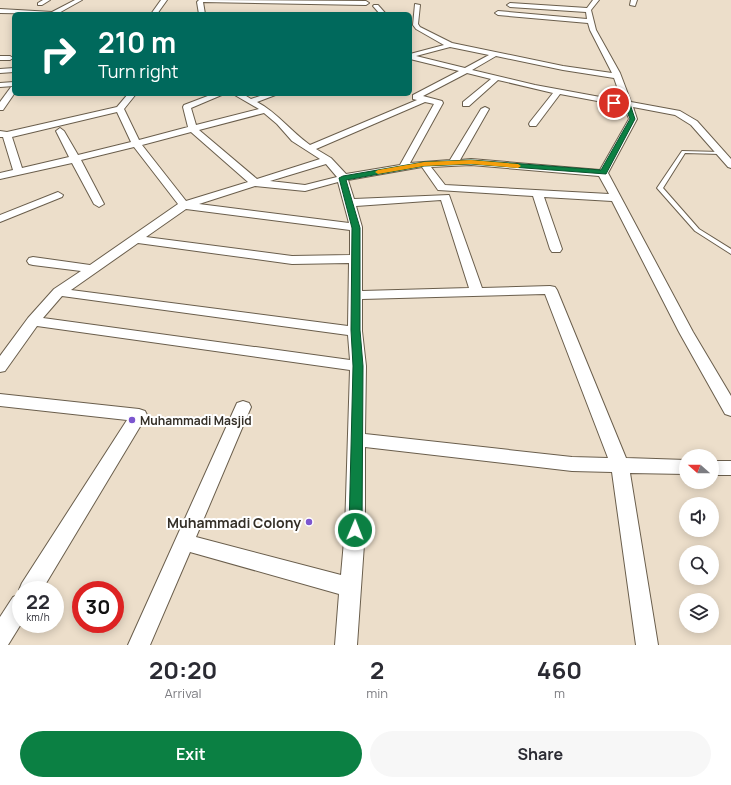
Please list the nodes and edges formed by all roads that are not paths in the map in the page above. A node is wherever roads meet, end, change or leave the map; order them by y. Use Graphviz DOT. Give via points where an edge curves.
graph roads {
  1 [pos="47,0"];
  2 [pos="79,0"];
  3 [pos="164,0"];
  4 [pos="202,0"];
  5 [pos="596,0"];
  6 [pos="288,2"];
  7 [pos="365,2"];
  8 [pos="40,4"];
  9 [pos="505,4"];
  10 [pos="417,5"];
  11 [pos="376,6"];
  12 [pos="277,8"];
  13 [pos="0,11"];
  14 [pos="18,12"];
  15 [pos="57,12"];
  16 [pos="155,12"];
  17 [pos="202,12"];
  18 [pos="381,12"];
  19 [pos="498,13"];
  20 [pos="590,16"];
  21 [pos="450,45"];
  22 [pos="496,54"];
  23 [pos="412,56"];
  24 [pos="0,58"];
  25 [pos="10,58"];
  26 [pos="412,58"];
  27 [pos="12,70"];
  28 [pos="0,71"];
  29 [pos="465,71"];
  30 [pos="617,76"];
  31 [pos="496,78"];
  32 [pos="12,84"];
  33 [pos="0,85"];
  34 [pos="12,92"];
  35 [pos="558,92"];
  36 [pos="130,96"];
  37 [pos="215,96"];
  38 [pos="241,96"];
  39 [pos="268,96"];
  40 [pos="425,99"];
  41 [pos="252,101"];
  42 [pos="466,104"];
  43 [pos="628,105"];
  44 [pos="0,108"];
  45 [pos="485,108"];
  46 [pos="120,109"];
  47 [pos="266,110"];
  48 [pos="533,124"];
  49 [pos="192,128"];
  50 [pos="60,131"];
  51 [pos="4,138"];
  52 [pos="136,143"];
  53 [pos="310,148"];
  54 [pos="720,153"];
  55 [pos="75,159"];
  56 [pos="328,160"];
  57 [pos="453,163"];
  58 [pos="424,164"];
  59 [pos="731,165"];
  60 [pos="403,168"];
  61 [pos="18,172"];
  62 [pos="603,173"];
  63 [pos="0,176"];
  64 [pos="343,178"];
  65 [pos="255,183"];
  66 [pos="537,193"];
  67 [pos="58,194"];
  68 [pos="617,198"];
  69 [pos="349,202"];
  70 [pos="99,204"];
  71 [pos="184,205"];
  72 [pos="2,219"];
  73 [pos="356,228"];
  74 [pos="136,239"];
  75 [pos="556,249"];
  76 [pos="731,252"];
  77 [pos="356,259"];
  78 [pos="32,261"];
  79 [pos="93,269"];
  80 [pos="59,292"];
  81 [pos="477,292"];
  82 [pos="356,295"];
  83 [pos="33,321"];
  84 [pos="355,330"];
  85 [pos="358,366"];
  86 [pos="0,367"];
  87 [pos="0,400"];
  88 [pos="242,407"];
  89 [pos="731,410"];
  90 [pos="357,440"];
  91 [pos="620,466"];
  92 [pos="679,467"];
  93 [pos="719,468"];
  94 [pos="731,468"];
  95 [pos="184,542"];
  96 [pos="36,581"];
  97 [pos="351,586"];
  98 [pos="12,618"];
  99 [pos="0,637"];
  100 [pos="139,645"];
  101 [pos="346,645"];
  102 [pos="647,645"];
  1 -- 8 [label="street"];
  2 -- 15 [label="street"];
  3 -- 16 [label="street"];
  4 -- 6 [label="street"];
  4 -- 17 [label="street"];
  5 -- 20 [label="street"];
  6 -- 7 [label="street" via="317,5"];
  6 -- 12 [label="street"];
  9 -- 20 [label="street"];
  10 -- 21 [label="street" via="415,24 418,28"];
  11 -- 18 [label="street"];
  13 -- 14 [label="street"];
  19 -- 20 [label="street"];
  20 -- 30 [label="street" via="593,30"];
  21 -- 22 [label="street"];
  21 -- 23 [label="street"];
  22 -- 29 [label="street"];
  22 -- 30 [label="street"];
  24 -- 25 [label="street"];
  26 -- 29 [label="street"];
  27 -- 28 [label="street"];
  29 -- 31 [label="street"];
  29 -- 40 [label="street" via="416,97"];
  30 -- 43 [label="street"];
  31 -- 35 [label="street"];
  31 -- 42 [label="street"];
  32 -- 33 [label="street"];
  34 -- 44 [label="street"];
  35 -- 43 [label="street"];
  35 -- 48 [label="street"];
  36 -- 46 [label="street"];
  37 -- 49 [label="street" via="187,107"];
  38 -- 41 [label="street"];
  39 -- 41 [label="street"];
  40 -- 53 [label="street"];
  40 -- 60 [label="street" via="439,103"];
  41 -- 47 [label="street"];
  43 -- 54 [label="street" via="677,113 694,123"];
  43 -- 62 [label="street" via="633,119"];
  45 -- 57 [label="street"];
  46 -- 51 [label="street"];
  46 -- 52 [label="street"];
  47 -- 49 [label="street"];
  47 -- 53 [label="street" via="295,139"];
  49 -- 52 [label="street"];
  49 -- 65 [label="street"];
  50 -- 55 [label="street"];
  51 -- 61 [label="street"];
  52 -- 55 [label="street"];
  52 -- 71 [label="street"];
  53 -- 56 [label="street"];
  54 -- 59 [label="street"];
  54 -- 76 [label="lane" via="684,152 660,188 697,230"];
  55 -- 61 [label="street"];
  55 -- 70 [label="street"];
  56 -- 64 [label="street"];
  56 -- 65 [label="street"];
  57 -- 58 [label="street"];
  57 -- 62 [label="street" via="471,162"];
  58 -- 60 [label="street"];
  58 -- 66 [label="street" via="442,188"];
  60 -- 64 [label="street"];
  61 -- 63 [label="street"];
  62 -- 68 [label="street"];
  64 -- 65 [label="street" via="305,188"];
  64 -- 69 [label="street"];
  65 -- 71 [label="street"];
  66 -- 68 [label="street"];
  66 -- 75 [label="street"];
  67 -- 72 [label="street"];
  68 -- 89 [label="street" via="686,332"];
  69 -- 73 [label="street"];
  69 -- 81 [label="street" via="445,197"];
  71 -- 73 [label="street"];
  71 -- 74 [label="street"];
  73 -- 77 [label="street"];
  74 -- 77 [label="street" via="292,260"];
  74 -- 79 [label="street"];
  77 -- 82 [label="street"];
  78 -- 79 [label="street"];
  79 -- 80 [label="street"];
  80 -- 83 [label="street"];
  80 -- 84 [label="street"];
  81 -- 82 [label="street"];
  81 -- 91 [label="street" via="550,290"];
  82 -- 84 [label="street"];
  83 -- 85 [label="street"];
  83 -- 86 [label="street"];
  84 -- 85 [label="street"];
  85 -- 90 [label="street"];
  87 -- 96 [label="street" via="140,415"];
  88 -- 95 [label="street"];
  90 -- 91 [label="street" via="572,464"];
  90 -- 97 [label="street"];
  91 -- 92 [label="street"];
  91 -- 102 [label="street"];
  93 -- 94 [label="street"];
  95 -- 97 [label="street"];
  95 -- 100 [label="street"];
  97 -- 101 [label="street"];
  98 -- 99 [label="street"];
}
